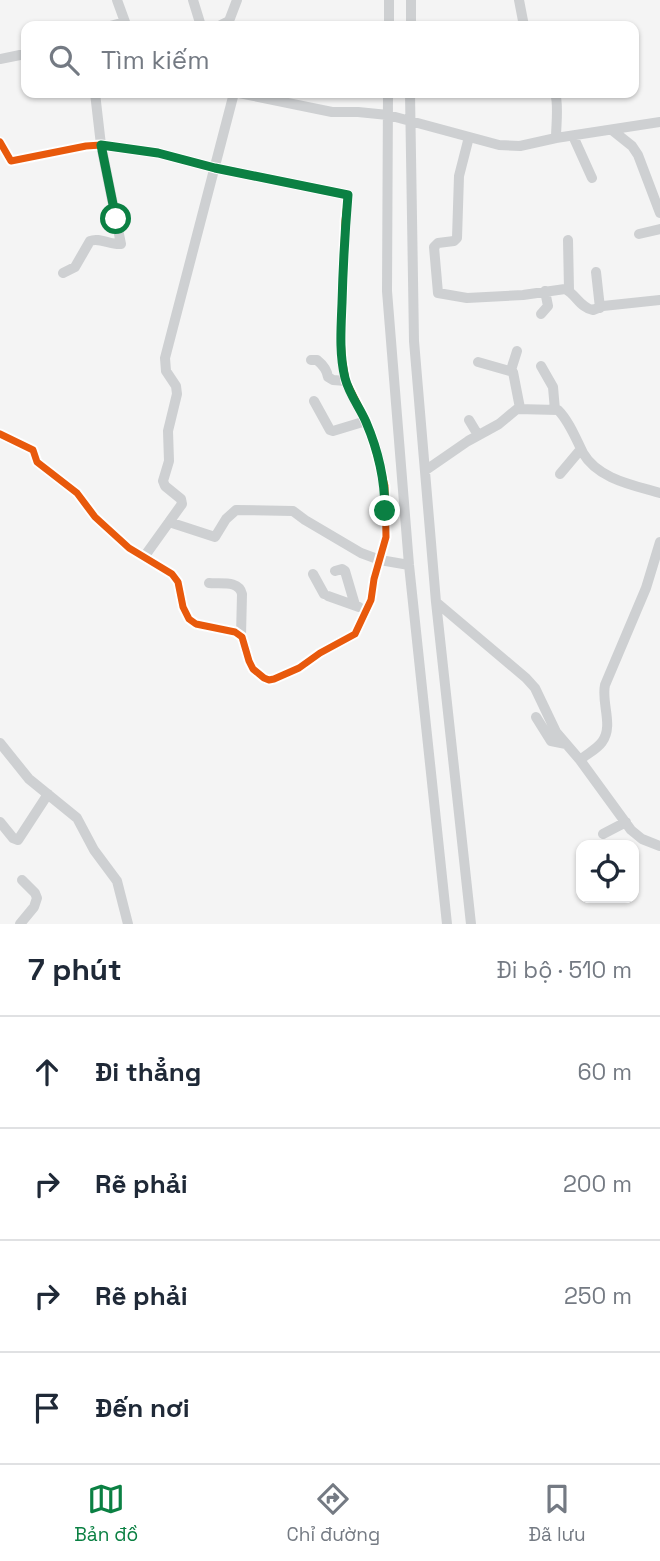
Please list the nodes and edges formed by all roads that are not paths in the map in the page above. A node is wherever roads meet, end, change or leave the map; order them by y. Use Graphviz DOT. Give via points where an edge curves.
graph roads {
  1 [pos="117,0"];
  2 [pos="193,0"];
  3 [pos="237,0"];
  4 [pos="389,0"];
  5 [pos="411,0"];
  6 [pos="519,0"];
  7 [pos="125,21"];
  8 [pos="199,21"];
  9 [pos="229,21"];
  10 [pos="389,21"];
  11 [pos="411,21"];
  12 [pos="523,21"];
  13 [pos="21,55"];
  14 [pos="0,59"];
  15 [pos="96,98"];
  16 [pos="236,98"];
  17 [pos="262,98"];
  18 [pos="388,98"];
  19 [pos="410,98"];
  20 [pos="556,98"];
  21 [pos="388,114"];
  22 [pos="410,120"];
  23 [pos="660,122"];
  24 [pos="612,130"];
  25 [pos="573,136"];
  26 [pos="469,137"];
  27 [pos="556,138"];
  28 [pos="0,142"];
  29 [pos="101,145"];
  30 [pos="215,168"];
  31 [pos="592,178"];
  32 [pos="660,214"];
  33 [pos="660,229"];
  34 [pos="639,234"];
  35 [pos="568,240"];
  36 [pos="596,272"];
  37 [pos="63,273"];
  38 [pos="569,290"];
  39 [pos="545,291"];
  40 [pos="660,300"];
  41 [pos="600,308"];
  42 [pos="541,314"];
  43 [pos="517,351"];
  44 [pos="311,360"];
  45 [pos="478,362"];
  46 [pos="541,366"];
  47 [pos="511,370"];
  48 [pos="346,381"];
  49 [pos="314,401"];
  50 [pos="520,408"];
  51 [pos="555,410"];
  52 [pos="469,420"];
  53 [pos="366,421"];
  54 [pos="0,434"];
  55 [pos="478,435"];
  56 [pos="582,449"];
  57 [pos="426,470"];
  58 [pos="560,474"];
  59 [pos="660,493"];
  60 [pos="169,522"];
  61 [pos="660,542"];
  62 [pos="144,557"];
  63 [pos="380,561"];
  64 [pos="409,565"];
  65 [pos="335,571"];
  66 [pos="313,574"];
  67 [pos="209,583"];
  68 [pos="436,602"];
  69 [pos="355,605"];
  70 [pos="367,609"];
  71 [pos="241,636"];
  72 [pos="536,717"];
  73 [pos="0,743"];
  74 [pos="566,744"];
  75 [pos="580,760"];
  76 [pos="48,794"];
  77 [pos="0,822"];
  78 [pos="626,822"];
  79 [pos="603,834"];
  80 [pos="660,846"];
  81 [pos="22,880"];
  82 [pos="20,924"];
  83 [pos="128,924"];
  84 [pos="447,924"];
  85 [pos="471,924"];
  1 -- 7 [label="street"];
  2 -- 8 [label="street"];
  3 -- 9 [label="street"];
  4 -- 10 [label="street"];
  5 -- 11 [label="street"];
  6 -- 12 [label="street"];
  13 -- 14 [label="street"];
  15 -- 29 [label="street"];
  16 -- 30 [label="street"];
  17 -- 21 [label="street" via="332,112"];
  18 -- 21 [label="street"];
  19 -- 22 [label="street"];
  20 -- 27 [label="street"];
  21 -- 22 [label="street"];
  21 -- 64 [label="street" via="387,291"];
  22 -- 26 [label="street"];
  22 -- 57 [label="street" via="414,341"];
  23 -- 24 [label="street"];
  24 -- 25 [label="street"];
  24 -- 32 [label="street" via="638,155"];
  25 -- 27 [label="street"];
  25 -- 31 [label="street"];
  26 -- 27 [label="street" via="520,146"];
  26 -- 39 [label="street" via="459,176 457,238 434,247 437,290 467,298"];
  28 -- 29 [label="street" via="10,162"];
  29 -- 30 [label="street"];
  29 -- 37 [label="street" via="121,244 93,239 75,267"];
  30 -- 48 [label="street" via="348,195 341,335"];
  30 -- 60 [label="street" via="165,358 177,394 163,481 183,502"];
  33 -- 34 [label="street"];
  35 -- 38 [label="street"];
  36 -- 41 [label="street"];
  38 -- 39 [label="street"];
  38 -- 41 [label="street" via="588,310"];
  39 -- 42 [label="street" via="548,306"];
  40 -- 41 [label="street"];
  43 -- 47 [label="street"];
  44 -- 48 [label="street" via="321,363 333,380"];
  45 -- 47 [label="street"];
  46 -- 51 [label="street" via="553,387"];
  47 -- 50 [label="street"];
  48 -- 53 [label="street"];
  49 -- 53 [label="street" via="333,432"];
  50 -- 51 [label="street"];
  50 -- 55 [label="street"];
  51 -- 56 [label="street"];
  52 -- 55 [label="street"];
  53 -- 63 [label="street" via="385,486 386,537"];
  54 -- 62 [label="street" via="33,450 39,465 78,493 95,517"];
  55 -- 57 [label="street"];
  56 -- 58 [label="street"];
  56 -- 59 [label="street" via="596,468"];
  57 -- 68 [label="street"];
  60 -- 62 [label="street"];
  60 -- 63 [label="street" via="215,537 236,510 293,511"];
  61 -- 75 [label="street" via="605,685 606,735"];
  62 -- 71 [label="street" via="176,578 189,619"];
  63 -- 64 [label="street"];
  63 -- 70 [label="street"];
  64 -- 84 [label="street"];
  65 -- 69 [label="street" via="345,571"];
  66 -- 69 [label="street" via="326,595"];
  67 -- 71 [label="street" via="241,588"];
  68 -- 74 [label="street" via="526,678"];
  68 -- 85 [label="street"];
  69 -- 70 [label="street"];
  70 -- 71 [label="street" via="352,636 274,679 253,669"];
  72 -- 74 [label="street" via="551,741"];
  73 -- 76 [label="street" via="29,779"];
  74 -- 75 [label="street"];
  75 -- 78 [label="street"];
  76 -- 77 [label="street" via="18,840"];
  76 -- 83 [label="street" via="77,818 112,873"];
  78 -- 79 [label="street"];
  78 -- 80 [label="street" via="642,839"];
  81 -- 82 [label="street" via="37,898"];
}
